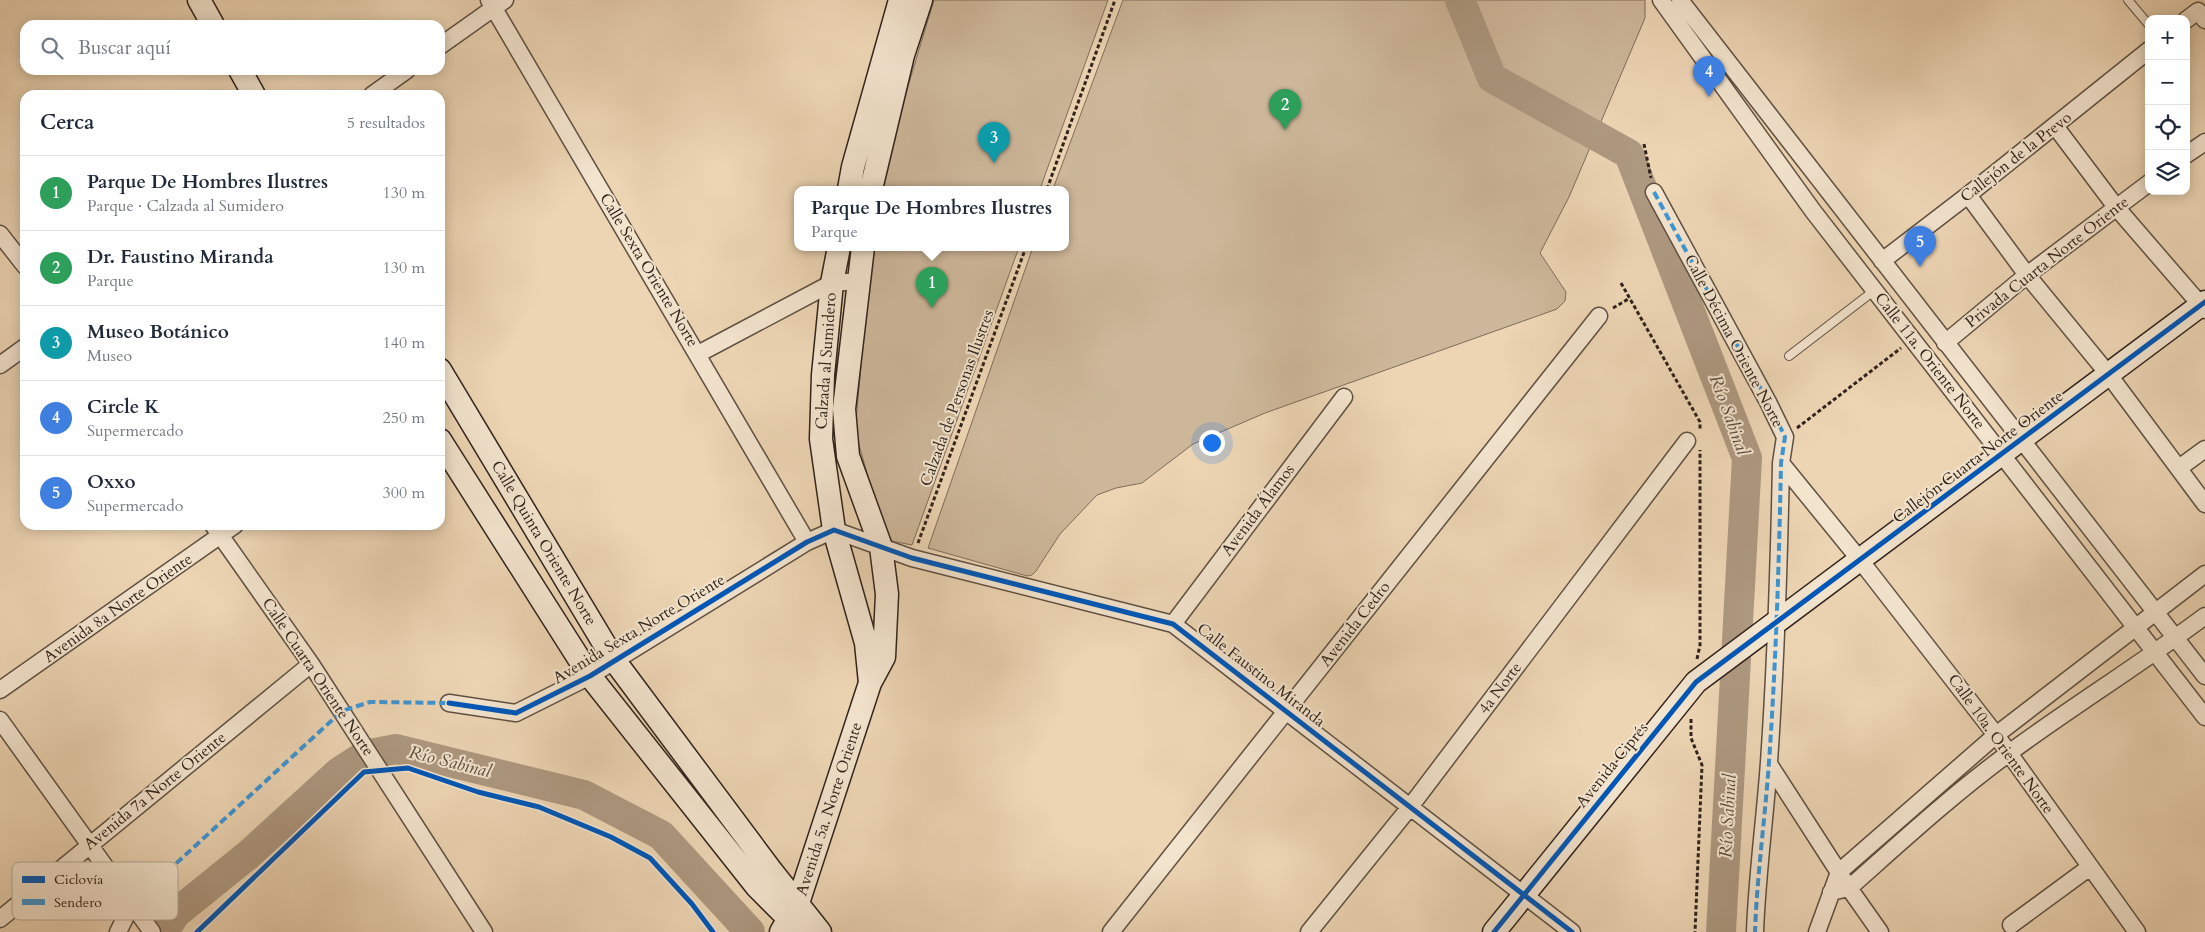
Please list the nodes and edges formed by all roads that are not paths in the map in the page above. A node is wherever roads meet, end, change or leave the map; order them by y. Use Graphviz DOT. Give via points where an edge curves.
graph roads {
  1 [pos="199,0"];
  2 [pos="900,0"];
  3 [pos="921,0"];
  4 [pos="1661,0"];
  5 [pos="1680,0"];
  6 [pos="2128,0"];
  7 [pos="496,3"];
  8 [pos="210,20"];
  9 [pos="2145,20"];
  10 [pos="445,42"];
  11 [pos="2145,53"];
  12 [pos="243,75"];
  13 [pos="400,75"];
  14 [pos="251,90"];
  15 [pos="379,90"];
  16 [pos="2055,126"];
  17 [pos="2205,142"];
  18 [pos="2190,152"];
  19 [pos="866,178"];
  20 [pos="854,186"];
  21 [pos="2145,186"];
  22 [pos="1654,192"];
  23 [pos="1968,195"];
  24 [pos="1831,196"];
  25 [pos="2116,207"];
  26 [pos="1813,211"];
  27 [pos="0,234"];
  28 [pos="837,251"];
  29 [pos="862,251"];
  30 [pos="20,260"];
  31 [pos="1882,261"];
  32 [pos="2027,275"];
  33 [pos="858,281"];
  34 [pos="832,283"];
  35 [pos="1875,290"];
  36 [pos="2204,306"];
  37 [pos="1599,316"];
  38 [pos="1945,343"];
  39 [pos="20,351"];
  40 [pos="698,354"];
  41 [pos="1789,356"];
  42 [pos="0,366"];
  43 [pos="2108,375"];
  44 [pos="445,382"];
  45 [pos="1344,397"];
  46 [pos="2022,439"];
  47 [pos="1696,442"];
  48 [pos="445,448"];
  49 [pos="2205,449"];
  50 [pos="2002,454"];
  51 [pos="1782,463"];
  52 [pos="2179,468"];
  53 [pos="2205,504"];
  54 [pos="216,530"];
  55 [pos="834,530"];
  56 [pos="807,542"];
  57 [pos="881,547"];
  58 [pos="1860,560"];
  59 [pos="2205,574"];
  60 [pos="2156,612"];
  61 [pos="2205,616"];
  62 [pos="1173,624"];
  63 [pos="1771,626"];
  64 [pos="2136,627"];
  65 [pos="2176,637"];
  66 [pos="2155,653"];
  67 [pos="614,660"];
  68 [pos="311,664"];
  69 [pos="590,676"];
  70 [pos="2205,676"];
  71 [pos="870,683"];
  72 [pos="0,690"];
  73 [pos="448,702"];
  74 [pos="1287,711"];
  75 [pos="2205,717"];
  76 [pos="0,720"];
  77 [pos="1996,735"];
  78 [pos="2009,753"];
  79 [pos="1769,764"];
  80 [pos="1410,807"];
  81 [pos="90,844"];
  82 [pos="68,862"];
  83 [pos="102,862"];
  84 [pos="2090,867"];
  85 [pos="1838,872"];
  86 [pos="1848,888"];
  87 [pos="1831,892"];
  88 [pos="1523,896"];
  89 [pos="12,909"];
  90 [pos="0,919"];
  91 [pos="127,920"];
  92 [pos="143,920"];
  93 [pos="788,922"];
  94 [pos="2011,926"];
  95 [pos="817,929"];
  96 [pos="118,932"];
  97 [pos="152,932"];
  98 [pos="484,932"];
  99 [pos="1110,932"];
  100 [pos="1310,932"];
  101 [pos="1494,932"];
  102 [pos="1572,932"];
  103 [pos="1755,932"];
  104 [pos="1817,932"];
  105 [pos="1880,932"];
  106 [pos="2136,932"];
  1 -- 8 [label="street"];
  2 -- 19 [label="street"];
  3 -- 19 [label="street"];
  4 -- 26 [label="street, Calle 11a. Oriente Norte"];
  5 -- 24 [label="street, Calle 11a. Oriente Norte"];
  6 -- 9 [label="lane"];
  7 -- 10 [label="street"];
  7 -- 40 [label="street, Calle Sexta Oriente Norte"];
  11 -- 16 [label="street, Callejón de la Prevo"];
  12 -- 14 [label="street"];
  13 -- 15 [label="street"];
  16 -- 23 [label="street, Callejón de la Prevo"];
  16 -- 25 [label="street"];
  17 -- 18 [label="street"];
  19 -- 20 [label="street"];
  21 -- 25 [label="street, Privada Cuarta Norte Oriente"];
  22 -- 51 [label="street, Calle Décima Oriente Norte" via="1785,437"];
  23 -- 31 [label="street, Callejón de la Prevo"];
  23 -- 32 [label="street"];
  24 -- 26 [label="street"];
  24 -- 31 [label="street, Calle 11a. Oriente Norte"];
  25 -- 32 [label="street, Privada Cuarta Norte Oriente"];
  25 -- 36 [label="street"];
  26 -- 35 [label="street, Calle 11a. Oriente Norte"];
  27 -- 30 [label="street"];
  28 -- 34 [label="street, Calzada al Sumidero"];
  29 -- 33 [label="street, Calzada al Sumidero"];
  31 -- 38 [label="street, Calle 11a. Oriente Norte"];
  32 -- 38 [label="street, Privada Cuarta Norte Oriente"];
  32 -- 43 [label="street"];
  33 -- 34 [label="street"];
  33 -- 57 [label="street, Calzada al Sumidero" via="844,409 848,456"];
  34 -- 40 [label="street"];
  34 -- 55 [label="street, Calzada al Sumidero" via="822,375 821,439"];
  35 -- 41 [label="lane"];
  35 -- 50 [label="street, Calle 11a. Oriente Norte"];
  36 -- 43 [label="street, Callejón Cuarta Norte Oriente"];
  37 -- 74 [label="street, Avenida Cedro"];
  38 -- 46 [label="street, Calle 11a. Oriente Norte"];
  39 -- 42 [label="street"];
  40 -- 56 [label="street, Calle Sexta Oriente Norte"];
  43 -- 46 [label="street, Callejón Cuarta Norte Oriente"];
  43 -- 52 [label="street"];
  44 -- 67 [label="street, Calle Quinta Oriente Norte"];
  45 -- 62 [label="street, Avenida Álamos"];
  46 -- 50 [label="street, Callejón Cuarta Norte Oriente"];
  46 -- 60 [label="street, Calle 11a. Oriente Norte"];
  47 -- 80 [label="street, 4a Norte"];
  48 -- 69 [label="street, Calle Quinta Oriente Norte"];
  49 -- 52 [label="street"];
  50 -- 58 [label="street, Callejón Cuarta Norte Oriente"];
  50 -- 64 [label="street, Calle 11a. Oriente Norte"];
  51 -- 58 [label="street"];
  51 -- 63 [label="street, Calle Décima Oriente Norte"];
  52 -- 53 [label="street"];
  54 -- 68 [label="street, Calle Cuarta Oriente Norte"];
  54 -- 72 [label="street, Avenida 8a Norte Oriente"];
  55 -- 56 [label="street, Avenida Sexta Norte Oriente"];
  55 -- 57 [label="street, Calle Faustino Miranda"];
  55 -- 71 [label="street, Calzada al Sumidero" via="866,643"];
  56 -- 67 [label="street, Avenida Sexta Norte Oriente"];
  57 -- 62 [label="street, Calle Faustino Miranda" via="912,558"];
  57 -- 71 [label="street, Calzada al Sumidero" via="888,594 884,657"];
  58 -- 63 [label="street, Callejón Cuarta Norte Oriente"];
  58 -- 77 [label="street, Calle 10a. Oriente Norte"];
  59 -- 60 [label="street"];
  60 -- 64 [label="street"];
  60 -- 65 [label="street, Calle 11a. Oriente Norte"];
  61 -- 65 [label="street"];
  62 -- 74 [label="street, Calle Faustino Miranda"];
  63 -- 79 [label="street, Calle Décima Oriente Norte"];
  63 -- 88 [label="street, Avenida Ciprés" via="1693,685"];
  64 -- 66 [label="street, Calle 11a. Oriente Norte"];
  64 -- 77 [label="street"];
  65 -- 66 [label="street"];
  65 -- 70 [label="street, Calle 11a. Oriente Norte"];
  66 -- 75 [label="street, Calle 11a. Oriente Norte"];
  66 -- 78 [label="street"];
  67 -- 69 [label="street, Avenida Sexta Norte Oriente"];
  67 -- 93 [label="street, Calle Quinta Oriente Norte" via="764,862"];
  68 -- 81 [label="street, Avenida 7a Norte Oriente"];
  68 -- 98 [label="street, Calle Cuarta Oriente Norte"];
  69 -- 73 [label="street, Avenida Sexta Norte Oriente" via="516,713"];
  69 -- 93 [label="street, Calle Quinta Oriente Norte"];
  71 -- 93 [label="street, Avenida 5a. Norte Oriente"];
  74 -- 80 [label="street, Calle Faustino Miranda"];
  74 -- 99 [label="street, Avenida Cedro"];
  76 -- 81 [label="street"];
  77 -- 78 [label="street, Calle 10a. Oriente Norte"];
  77 -- 85 [label="street"];
  78 -- 84 [label="street, Calle 10a. Oriente Norte"];
  78 -- 86 [label="street"];
  79 -- 85 [label="street"];
  79 -- 103 [label="street, Calle Décima Oriente Norte" via="1756,881"];
  80 -- 88 [label="street, Calle Faustino Miranda"];
  80 -- 100 [label="street, 4a Norte"];
  81 -- 82 [label="street, Avenida 7a Norte Oriente"];
  81 -- 83 [label="street"];
  84 -- 94 [label="street"];
  84 -- 106 [label="street, Calle 10a. Oriente Norte"];
  85 -- 86 [label="street"];
  85 -- 87 [label="street"];
  86 -- 87 [label="street"];
  86 -- 105 [label="street"];
  87 -- 104 [label="street"];
  88 -- 101 [label="street, Avenida Ciprés"];
  88 -- 102 [label="street, Calle Faustino Miranda"];
  89 -- 90 [label="street, Avenida 7a Norte Oriente"];
  91 -- 96 [label="street"];
  92 -- 97 [label="street"];
  93 -- 95 [label="street"];
}
